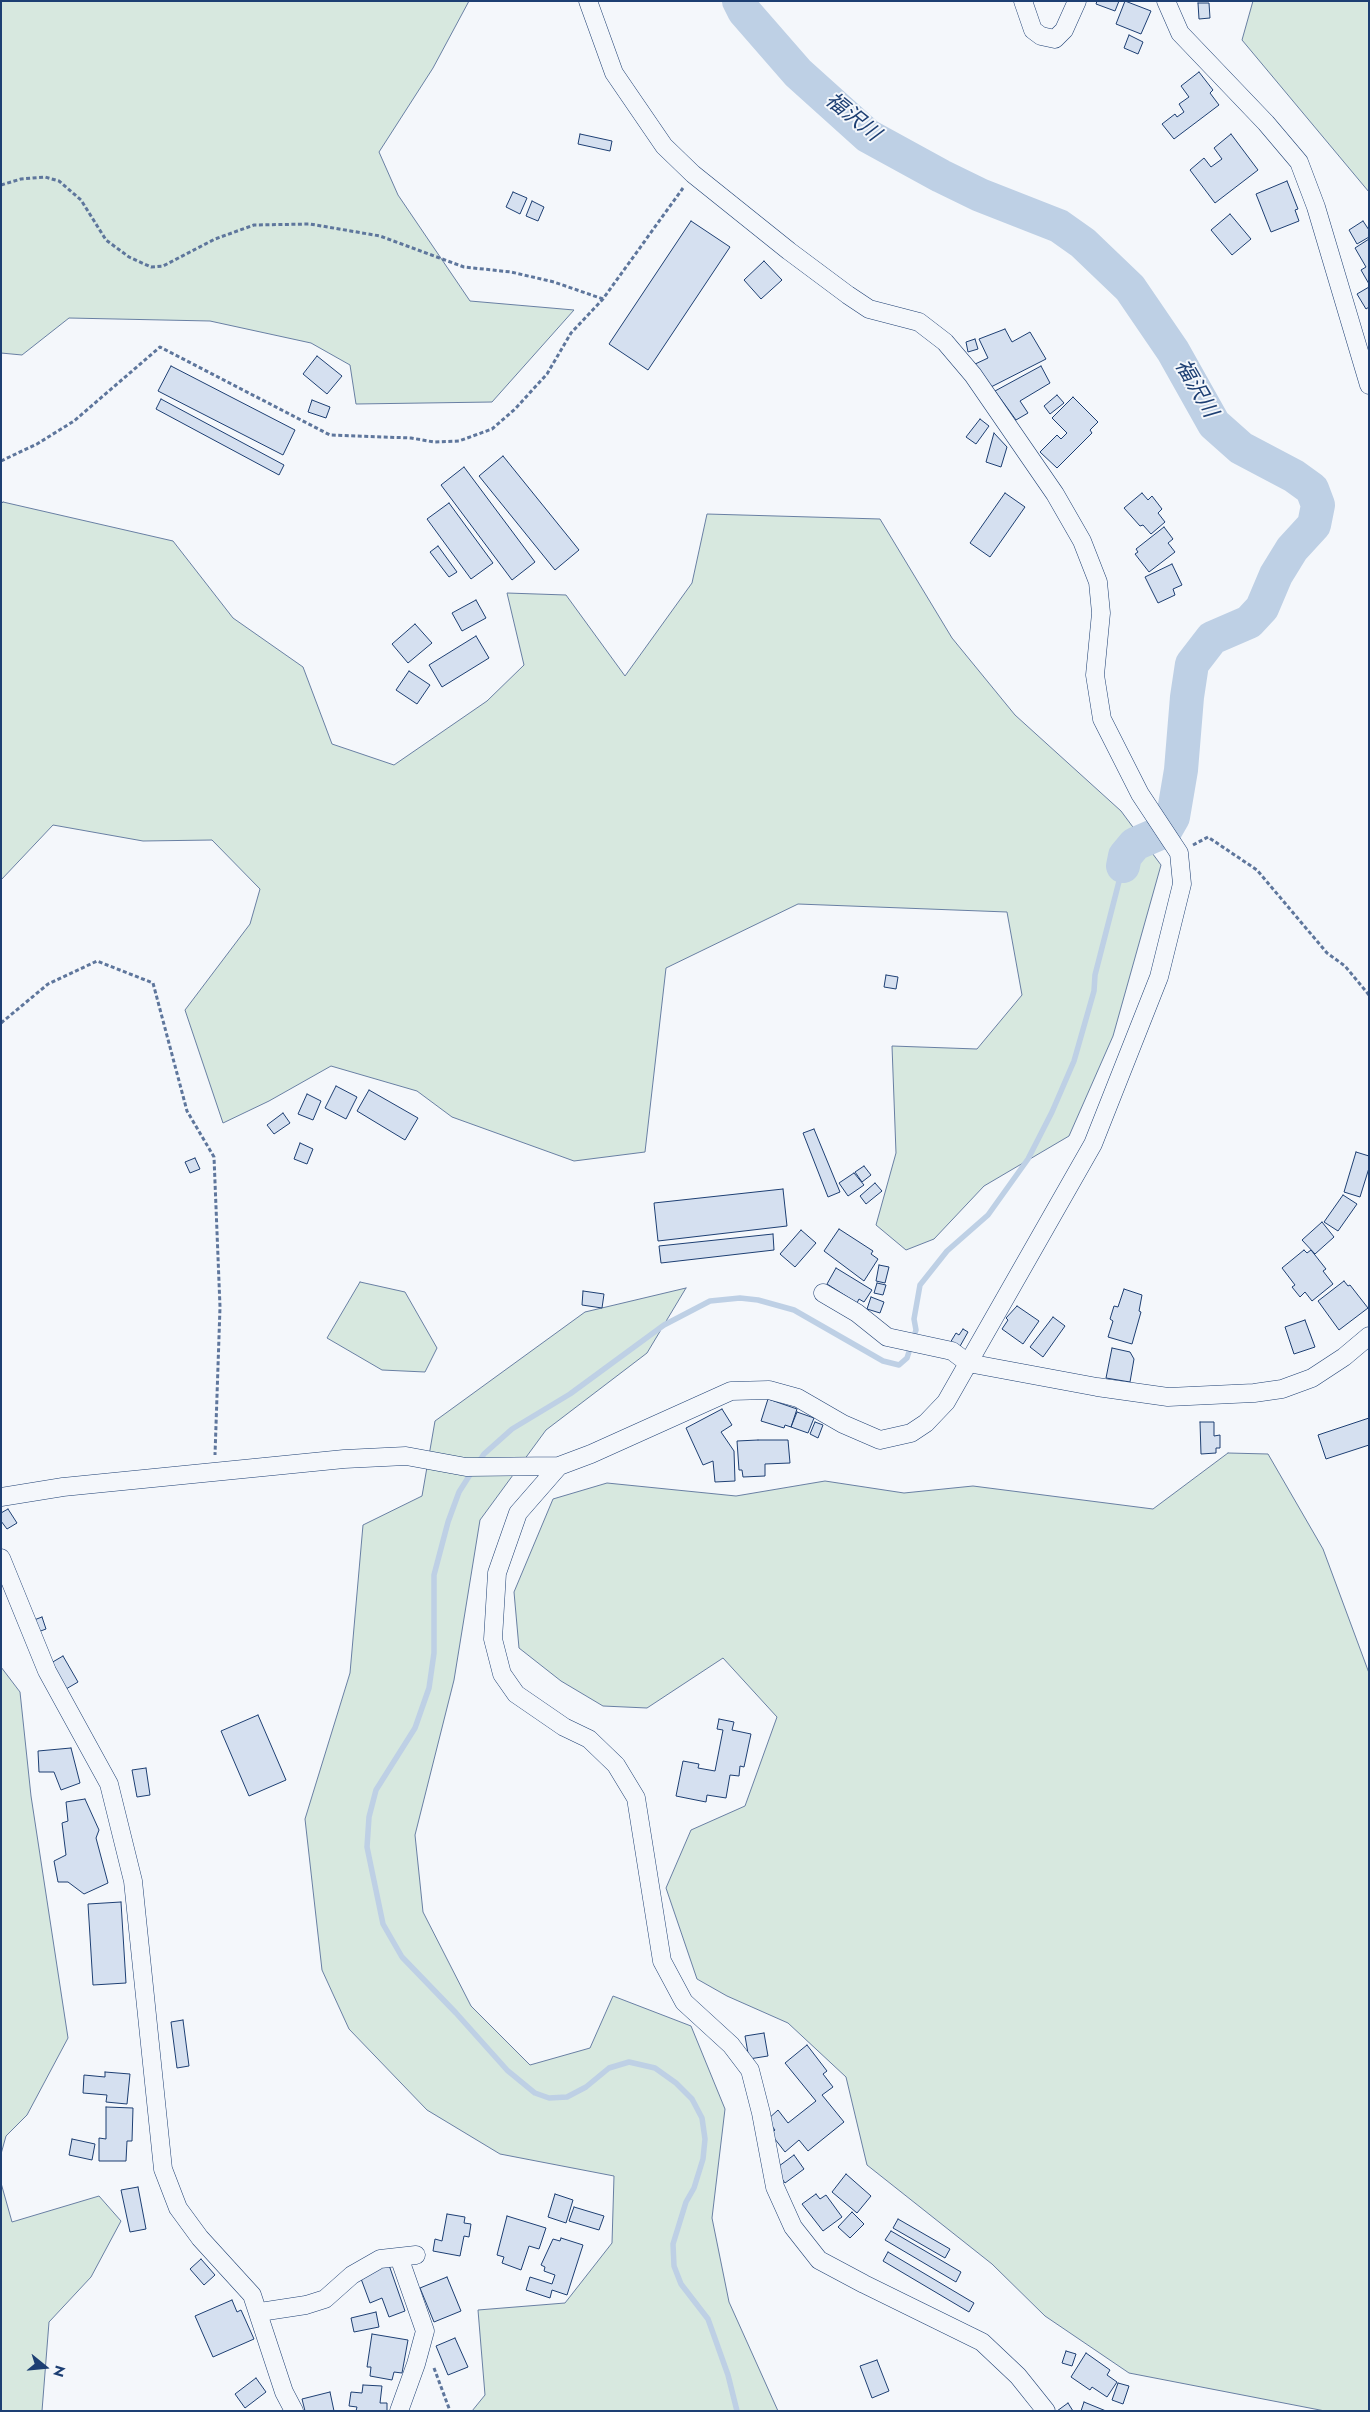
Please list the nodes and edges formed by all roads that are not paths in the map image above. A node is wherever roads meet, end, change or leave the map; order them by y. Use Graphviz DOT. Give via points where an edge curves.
graph roads {
  1 [pos="588,1"];
  2 [pos="1023,1"];
  3 [pos="1077,1"];
  4 [pos="1166,1"];
  5 [pos="1369,385"];
  6 [pos="823,1292"];
  7 [pos="1369,1336"];
  8 [pos="968,1363"];
  9 [pos="559,1466"];
  10 [pos="1,1496"];
  11 [pos="1,1558"];
  12 [pos="260,2312"];
  13 [pos="294,2411"];
  14 [pos="399,2411"];
  15 [pos="1046,2411"];
  1 -- 8 [label="street" via="614,72 664,146 693,174 789,251 869,309 919,322 945,342 973,375 1055,494 1082,541 1098,582 1101,613 1095,675 1102,719 1140,794 1179,853 1182,884 1159,978 1093,1144"];
  2 -- 3 [label="street" via="1033,30 1041,36 1055,38 1064,30"];
  4 -- 5 [label="street" via="1180,33 1299,162 1316,207"];
  6 -- 8 [label="street" via="887,1337 952,1351"];
  7 -- 8 [label="street" via="1312,1378 1282,1389 1254,1393 1168,1397"];
  8 -- 9 [label="street" via="946,1402 926,1424 911,1433 880,1440 843,1424 798,1398 769,1390 731,1391"];
  9 -- 10 [label="street" via="466,1467 406,1456 344,1459"];
  9 -- 15 [label="street" via="518,1513 497,1573 493,1639 502,1674 516,1694 564,1728 589,1739 616,1765 636,1798 662,1961 684,2002 731,2045 750,2070 775,2187 793,2228 819,2260 982,2342 1018,2376"];
  11 -- 12 [label="street" via="47,1671 109,1784 133,1881 163,2169 178,2208 200,2238 252,2295"];
  12 -- 13 [label="street" via="284,2392"];
  12 -- 14 [label="street" via="325,2299 352,2275 380,2259 408,2256 425,2331"];
}
